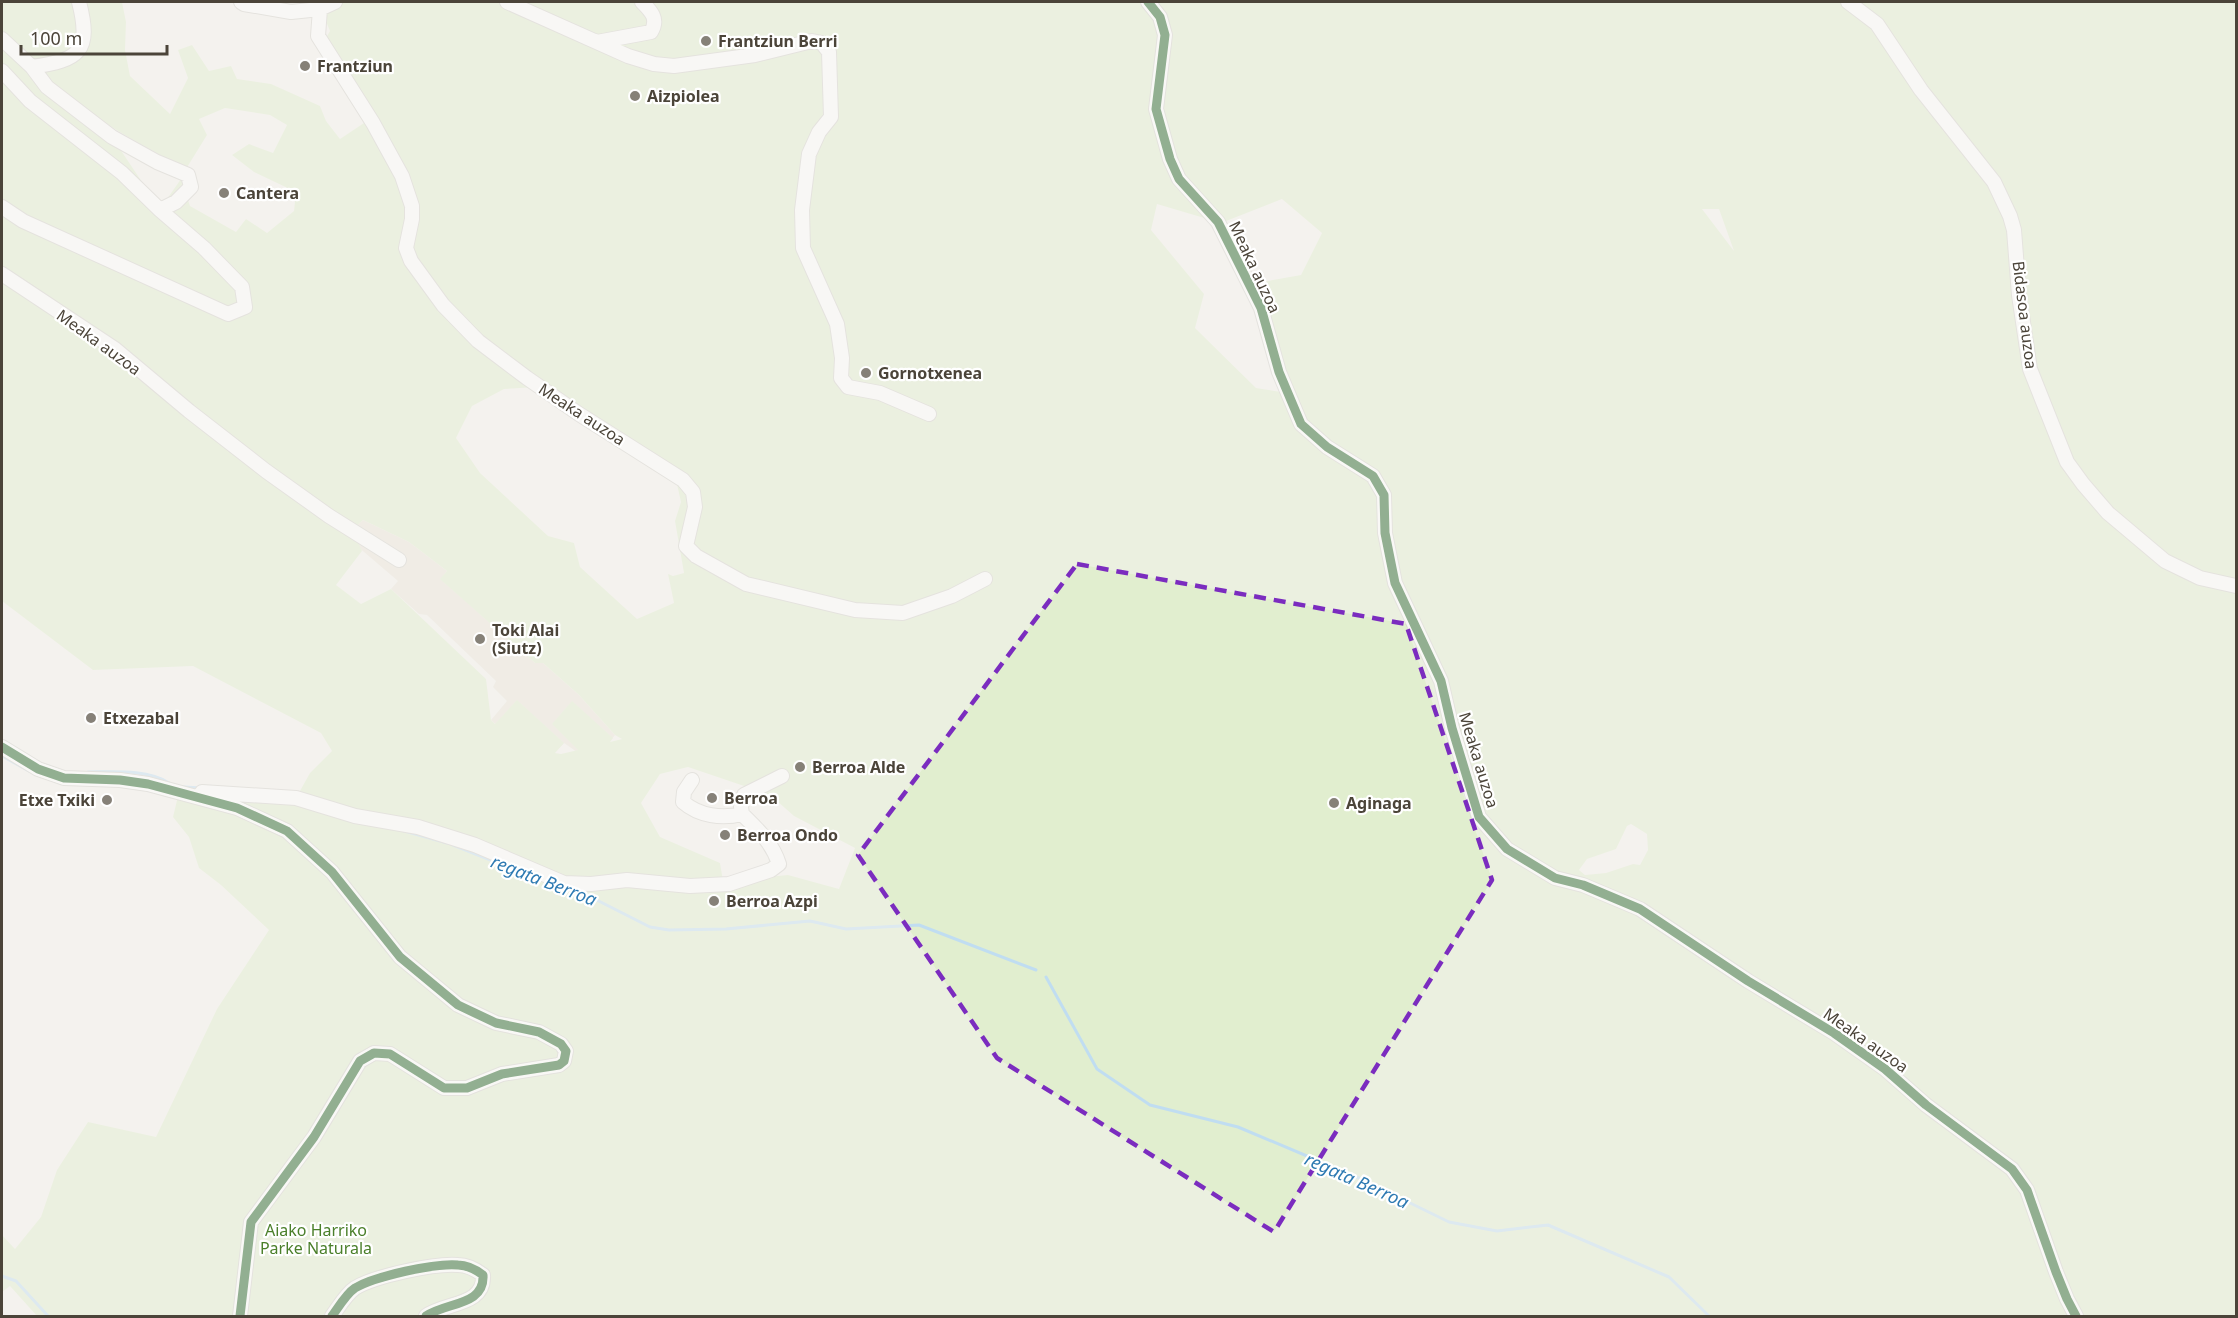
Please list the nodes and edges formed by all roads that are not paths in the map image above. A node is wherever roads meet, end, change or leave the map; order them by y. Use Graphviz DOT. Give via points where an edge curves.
graph roads {
  1 [pos="79,2"];
  2 [pos="241,2"];
  3 [pos="335,2"];
  4 [pos="507,2"];
  5 [pos="642,2"];
  6 [pos="1148,2"];
  7 [pos="1848,2"];
  8 [pos="320,9"];
  9 [pos="2,39"];
  10 [pos="597,42"];
  11 [pos="32,67"];
  12 [pos="2,71"];
  13 [pos="2,207"];
  14 [pos="160,210"];
  15 [pos="2,274"];
  16 [pos="929,414"];
  17 [pos="399,560"];
  18 [pos="985,579"];
  19 [pos="2236,586"];
  20 [pos="2,747"];
  21 [pos="782,776"];
  22 [pos="692,780"];
  23 [pos="179,792"];
  24 [pos="742,814"];
  25 [pos="240,1317"];
  26 [pos="332,1317"];
  27 [pos="426,1317"];
  28 [pos="2076,1317"];
  1 -- 11 [label="street" via="83,31 80,48 59,63"];
  2 -- 8 [label="street" via="291,12"];
  3 -- 8 [label="street"];
  4 -- 10 [label="street"];
  5 -- 10 [label="street" via="654,15 651,32"];
  6 -- 28 [label="street, Meaka auzoa" via="1160,17 1165,35 1156,109 1170,159 1179,179 1218,222 1261,308 1279,372 1301,424 1327,447 1373,476 1384,495 1385,533 1395,583 1441,681 1479,817 1507,849 1555,878 1583,885 1640,909 1834,1033 2012,1169 2027,1190"];
  7 -- 19 [label="street, Bidasoa auzoa" via="1877,24 1921,90 1994,182 2014,230 2030,369 2067,462 2108,513 2165,561 2200,578"];
  8 -- 18 [label="street, Meaka auzoa" via="318,36 402,176 412,206 406,248 411,261 443,305 478,341 579,414 683,480 693,492 695,507 686,546 696,556 746,584 855,610 903,613 952,596"];
  9 -- 11 [label="street"];
  10 -- 16 [label="street" via="654,64 674,66 755,55 812,41 822,43 829,52 831,117 809,154 802,210 803,248 837,324 841,378 848,387 880,393"];
  11 -- 14 [label="street" via="47,87 112,137 188,175 191,187 176,202"];
  12 -- 14 [label="street" via="30,101 122,173"];
  13 -- 14 [label="street" via="228,314 245,307 242,287"];
  15 -- 17 [label="street, Meaka auzoa" via="115,349 266,471"];
  20 -- 23 [label="street" via="38,769 64,777 120,780"];
  21 -- 24 [label="street" via="744,795"];
  22 -- 24 [label="street" via="683,802 691,809 714,816"];
  23 -- 24 [label="street" via="296,798 355,816 418,827 475,845 564,884 627,880 690,886 729,884 771,870 779,864 776,854 764,835"];
  23 -- 25 [label="street" via="237,808 287,831 332,872 400,957 458,1005 496,1023 539,1032 566,1051 559,1065 502,1074 467,1088 444,1088 390,1053 374,1053 360,1061 314,1137 251,1222"];
  26 -- 27 [label="street" via="353,1289 375,1278 457,1264 483,1275 480,1293"];
}
